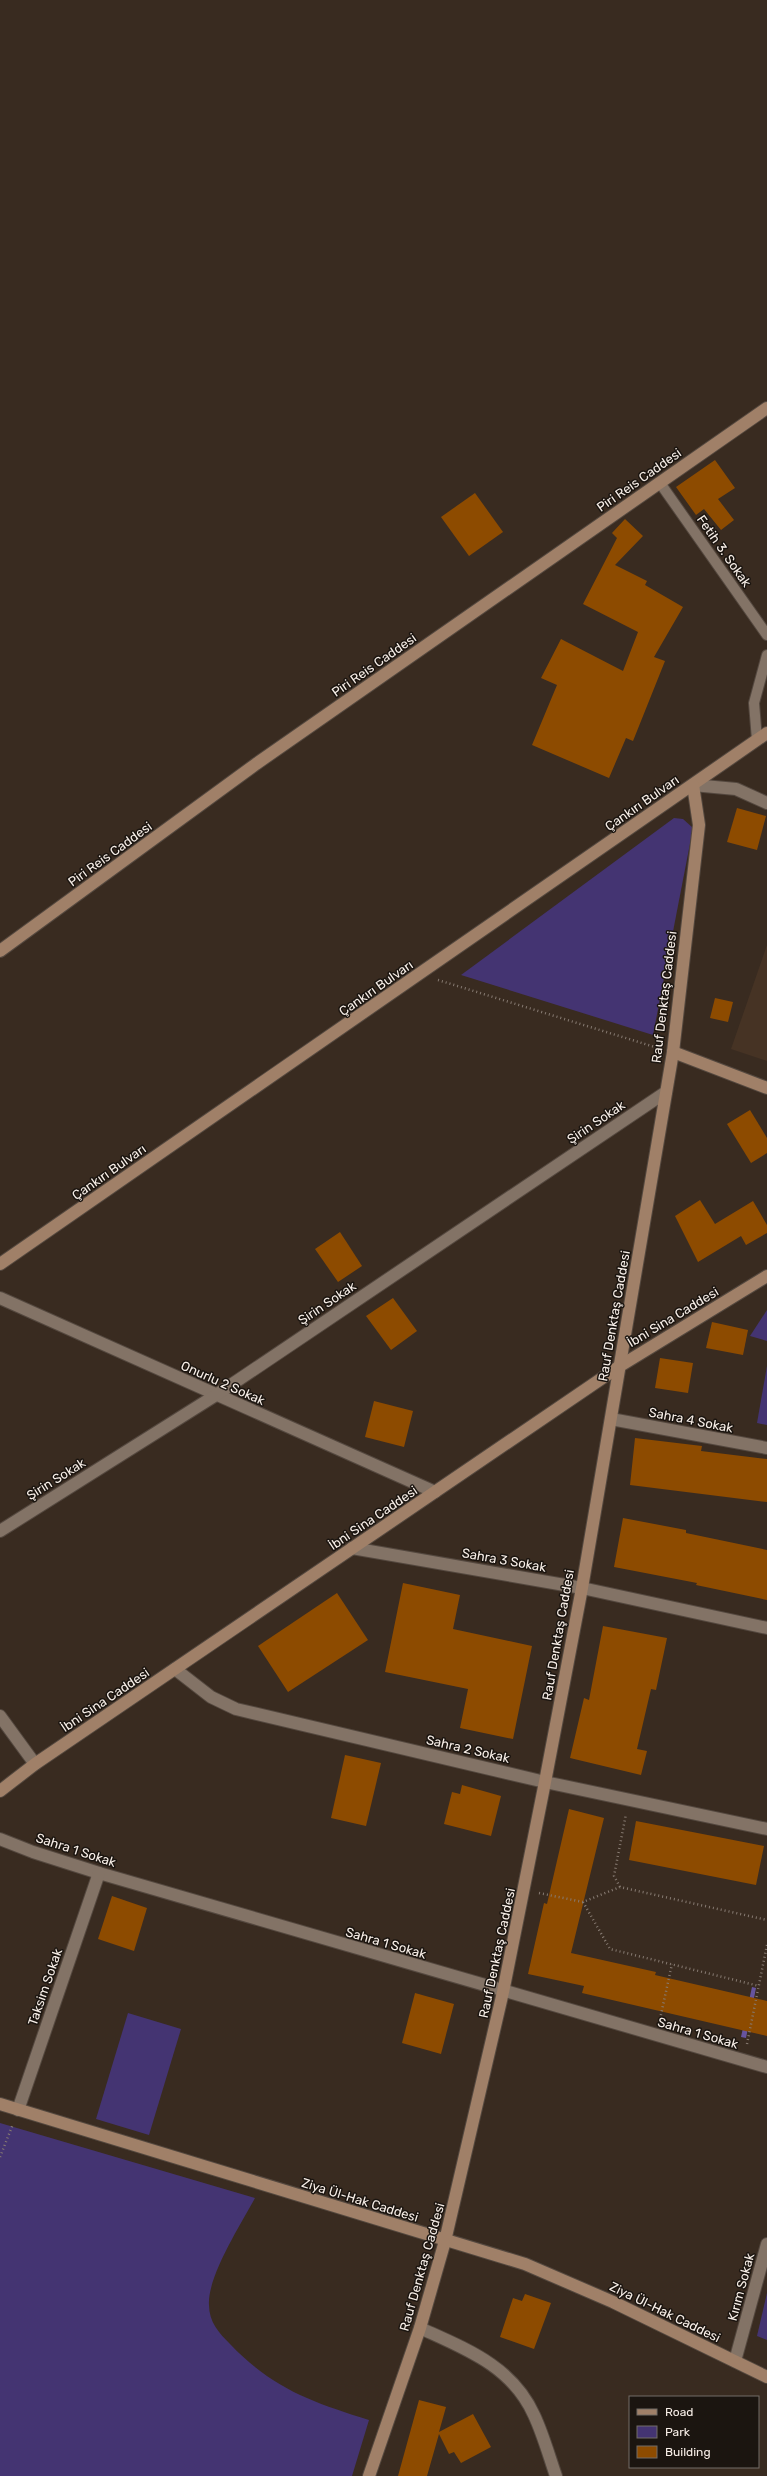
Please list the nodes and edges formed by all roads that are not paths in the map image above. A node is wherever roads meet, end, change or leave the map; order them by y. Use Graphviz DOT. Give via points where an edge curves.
graph roads {
  1 [pos="767,408"];
  2 [pos="660,483"];
  3 [pos="767,634"];
  4 [pos="767,655"];
  5 [pos="762,737"];
  6 [pos="693,785"];
  7 [pos="767,803"];
  8 [pos="0,951"];
  9 [pos="672,1052"];
  10 [pos="767,1088"];
  11 [pos="666,1092"];
  12 [pos="0,1264"];
  13 [pos="767,1276"];
  14 [pos="0,1298"];
  15 [pos="620,1366"];
  16 [pos="216,1395"];
  17 [pos="611,1419"];
  18 [pos="767,1448"];
  19 [pos="435,1492"];
  20 [pos="0,1531"];
  21 [pos="352,1548"];
  22 [pos="582,1588"];
  23 [pos="767,1628"];
  24 [pos="175,1669"];
  25 [pos="0,1716"];
  26 [pos="35,1764"];
  27 [pos="546,1782"];
  28 [pos="0,1791"];
  29 [pos="767,1828"];
  30 [pos="0,1839"];
  31 [pos="99,1873"];
  32 [pos="503,1992"];
  33 [pos="767,2067"];
  34 [pos="0,2104"];
  35 [pos="18,2110"];
  36 [pos="445,2241"];
  37 [pos="767,2244"];
  38 [pos="420,2328"];
  39 [pos="735,2361"];
  40 [pos="767,2377"];
  41 [pos="369,2476"];
  42 [pos="556,2476"];
  1 -- 2 [label="street, Piri Reis Caddesi"];
  2 -- 3 [label="lane, Fetih 3. Sokak"];
  2 -- 8 [label="street, Piri Reis Caddesi" via="256,764"];
  4 -- 5 [label="lane" via="754,703"];
  5 -- 6 [label="street, Çankırı Bulvarı"];
  6 -- 7 [label="street" via="736,789"];
  6 -- 9 [label="street, Rauf Denktaş Caddesi" via="699,826"];
  6 -- 12 [label="street, Çankırı Bulvarı"];
  9 -- 10 [label="street"];
  9 -- 11 [label="street, Rauf Denktaş Caddesi"];
  11 -- 15 [label="street, Rauf Denktaş Caddesi"];
  11 -- 16 [label="street, Şirin Sokak"];
  13 -- 15 [label="street, İbni Sina Caddesi"];
  14 -- 16 [label="street, Onurlu 2 Sokak"];
  15 -- 17 [label="street, Rauf Denktaş Caddesi"];
  15 -- 19 [label="street, İbni Sina Caddesi"];
  16 -- 19 [label="street, Onurlu 2 Sokak"];
  16 -- 20 [label="street, Şirin Sokak"];
  17 -- 18 [label="street, Sahra 4 Sokak"];
  17 -- 22 [label="street, Rauf Denktaş Caddesi"];
  19 -- 21 [label="street, İbni Sina Caddesi"];
  21 -- 22 [label="street, Sahra 3 Sokak"];
  21 -- 24 [label="street, İbni Sina Caddesi"];
  22 -- 23 [label="street, Sahra 3 Sokak"];
  22 -- 27 [label="street, Rauf Denktaş Caddesi"];
  24 -- 26 [label="street, İbni Sina Caddesi"];
  24 -- 27 [label="street, Sahra 2 Sokak" via="211,1697 236,1709"];
  25 -- 26 [label="street"];
  26 -- 28 [label="street, İbni Sina Caddesi"];
  27 -- 29 [label="street, Sahra 2 Sokak"];
  27 -- 32 [label="street, Rauf Denktaş Caddesi"];
  30 -- 31 [label="street, Sahra 1 Sokak"];
  31 -- 32 [label="street, Sahra 1 Sokak"];
  31 -- 35 [label="street, Taksim Sokak"];
  32 -- 33 [label="street, Sahra 1 Sokak"];
  32 -- 36 [label="street, Rauf Denktaş Caddesi"];
  34 -- 35 [label="street, Ziya Ül-Hak Caddesi"];
  35 -- 36 [label="street, Ziya Ül-Hak Caddesi"];
  36 -- 38 [label="street, Rauf Denktaş Caddesi"];
  36 -- 39 [label="street, Ziya Ül-Hak Caddesi" via="525,2264 570,2282"];
  37 -- 39 [label="street, Kırım Sokak"];
  38 -- 41 [label="street, Rauf Denktaş Caddesi"];
  38 -- 42 [label="street" via="478,2355 511,2379 535,2416"];
  39 -- 40 [label="street, Ziya Ül-Hak Caddesi"];
}
